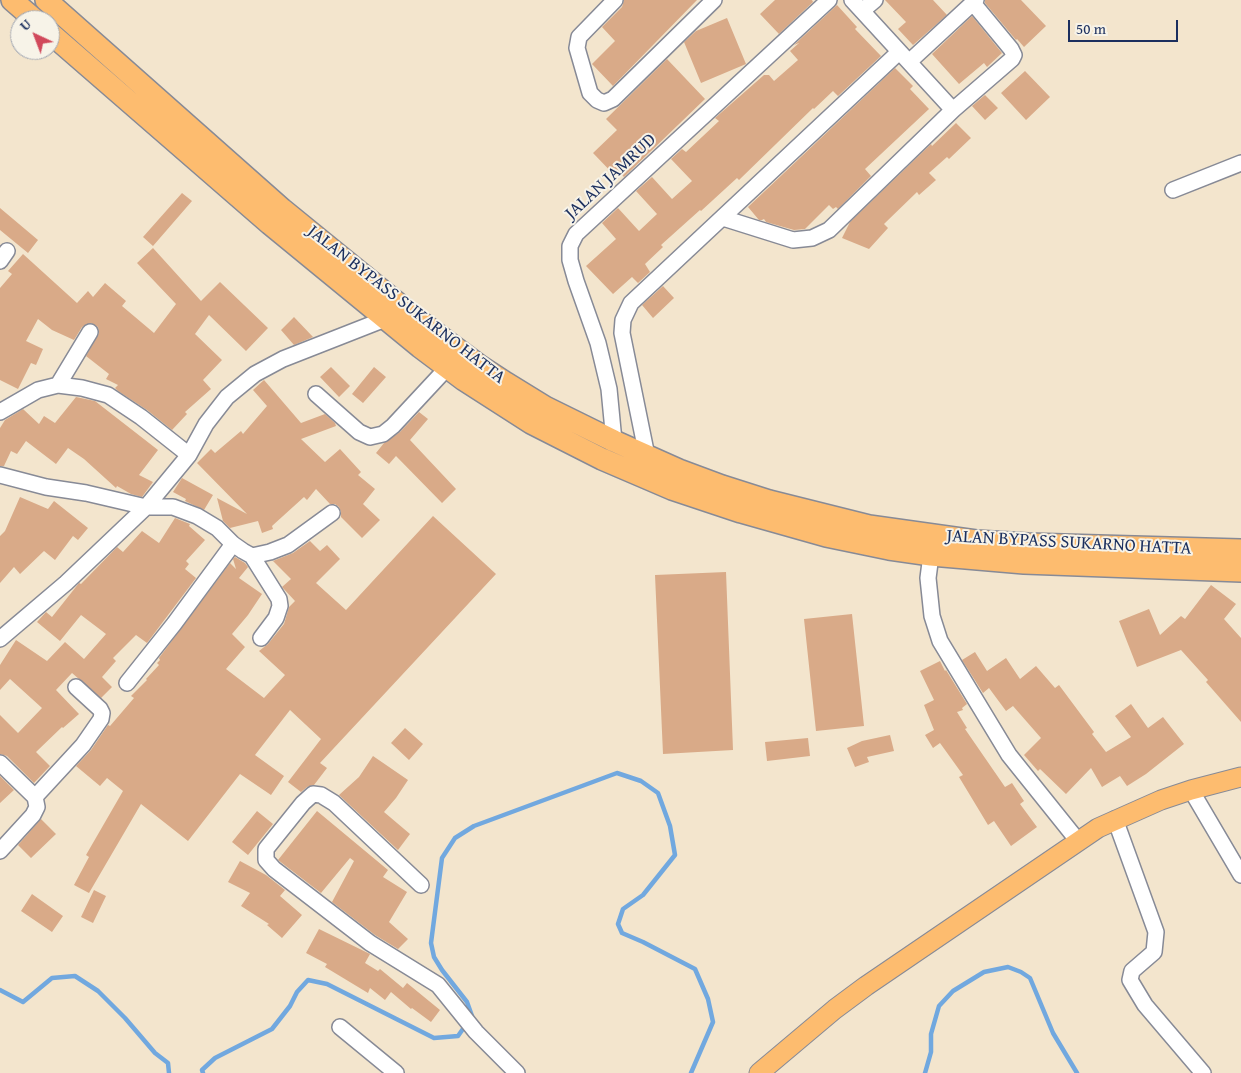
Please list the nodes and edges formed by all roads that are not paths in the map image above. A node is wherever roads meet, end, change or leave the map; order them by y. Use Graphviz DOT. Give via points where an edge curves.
graph roads {
  1 [pos="12,0"];
  2 [pos="46,0"];
  3 [pos="615,0"];
  4 [pos="714,0"];
  5 [pos="829,0"];
  6 [pos="875,0"];
  7 [pos="975,2"];
  8 [pos="857,6"];
  9 [pos="24,10"];
  10 [pos="64,16"];
  11 [pos="60,36"];
  12 [pos="60,42"];
  13 [pos="96,44"];
  14 [pos="904,57"];
  15 [pos="81,60"];
  16 [pos="953,110"];
  17 [pos="1241,163"];
  18 [pos="1173,190"];
  19 [pos="723,218"];
  20 [pos="385,319"];
  21 [pos="90,332"];
  22 [pos="448,368"];
  23 [pos="58,385"];
  24 [pos="316,394"];
  25 [pos="0,412"];
  26 [pos="614,441"];
  27 [pos="189,455"];
  28 [pos="648,456"];
  29 [pos="0,476"];
  30 [pos="146,507"];
  31 [pos="332,512"];
  32 [pos="233,544"];
  33 [pos="1241,550"];
  34 [pos="931,555"];
  35 [pos="252,556"];
  36 [pos="1207,559"];
  37 [pos="1241,572"];
  38 [pos="261,638"];
  39 [pos="0,639"];
  40 [pos="127,683"];
  41 [pos="76,687"];
  42 [pos="0,763"];
  43 [pos="1241,777"];
  44 [pos="1191,790"];
  45 [pos="35,796"];
  46 [pos="1115,819"];
  47 [pos="1078,841"];
  48 [pos="0,851"];
  49 [pos="1241,875"];
  50 [pos="421,885"];
  51 [pos="340,1027"];
  52 [pos="396,1073"];
  53 [pos="517,1073"];
  54 [pos="759,1073"];
  55 [pos="1203,1073"];
  1 -- 9 [label="highway"];
  2 -- 10 [label="highway, JALAN BYPASS SUKARNO HATTA"];
  3 -- 4 [label="street" via="579,36 578,48 590,92 604,103 613,99"];
  5 -- 26 [label="street, JALAN JAMRUD" via="576,234 570,246 570,260 598,343 609,389"];
  6 -- 8 [label="street"];
  7 -- 14 [label="street"];
  7 -- 16 [label="street" via="1014,54"];
  8 -- 14 [label="street"];
  10 -- 11 [label="highway" via="67,32"];
  10 -- 13 [label="highway, JALAN BYPASS SUKARNO HATTA"];
  12 -- 15 [label="highway, JALAN BYPASS SUKARNO HATTA"];
  13 -- 15 [label="highway" via="84,40 78,42 76,51"];
  13 -- 26 [label="highway, JALAN BYPASS SUKARNO HATTA" via="282,209 417,319 506,383"];
  14 -- 16 [label="street"];
  14 -- 19 [label="street"];
  15 -- 20 [label="highway, JALAN BYPASS SUKARNO HATTA"];
  16 -- 19 [label="street" via="829,230 812,238 793,240"];
  17 -- 18 [label="street"];
  19 -- 28 [label="street" via="643,290 631,303 623,320 622,333"];
  20 -- 22 [label="highway, JALAN BYPASS SUKARNO HATTA"];
  20 -- 27 [label="street" via="283,359 255,374 227,397 206,424"];
  21 -- 23 [label="street"];
  22 -- 24 [label="street" via="393,426 383,434 370,437 359,432"];
  22 -- 34 [label="highway, JALAN BYPASS SUKARNO HATTA" via="531,423 602,459 672,489 770,522"];
  23 -- 25 [label="street" via="38,390"];
  23 -- 27 [label="street" via="108,395 142,417"];
  26 -- 28 [label="highway, JALAN BYPASS SUKARNO HATTA"];
  27 -- 30 [label="street"];
  28 -- 36 [label="highway, JALAN BYPASS SUKARNO HATTA" via="750,495 869,526 976,541"];
  29 -- 30 [label="street"];
  30 -- 32 [label="street" via="173,508 197,516 217,528"];
  30 -- 39 [label="street" via="66,583"];
  31 -- 35 [label="street" via="288,545"];
  32 -- 35 [label="street"];
  32 -- 40 [label="street"];
  33 -- 36 [label="highway, JALAN BYPASS SUKARNO HATTA"];
  34 -- 36 [label="highway, JALAN BYPASS SUKARNO HATTA" via="1024,563"];
  34 -- 47 [label="street" via="928,578 932,616 940,641 1009,755"];
  35 -- 38 [label="street" via="279,599 280,606 276,618"];
  36 -- 37 [label="highway, JALAN BYPASS SUKARNO HATTA"];
  41 -- 45 [label="street" via="100,709 101,719"];
  42 -- 45 [label="street"];
  43 -- 44 [label="main road"];
  44 -- 46 [label="main road"];
  44 -- 49 [label="street"];
  45 -- 48 [label="street" via="37,807 33,815"];
  46 -- 47 [label="main road"];
  46 -- 55 [label="street" via="1156,932 1154,952 1132,972 1130,980 1145,1005"];
  47 -- 54 [label="main road" via="866,986"];
  50 -- 53 [label="street" via="334,803 321,795 313,794 303,803 266,849 266,860 274,869 370,943 438,985 476,1032"];
  51 -- 52 [label="street"];
}
